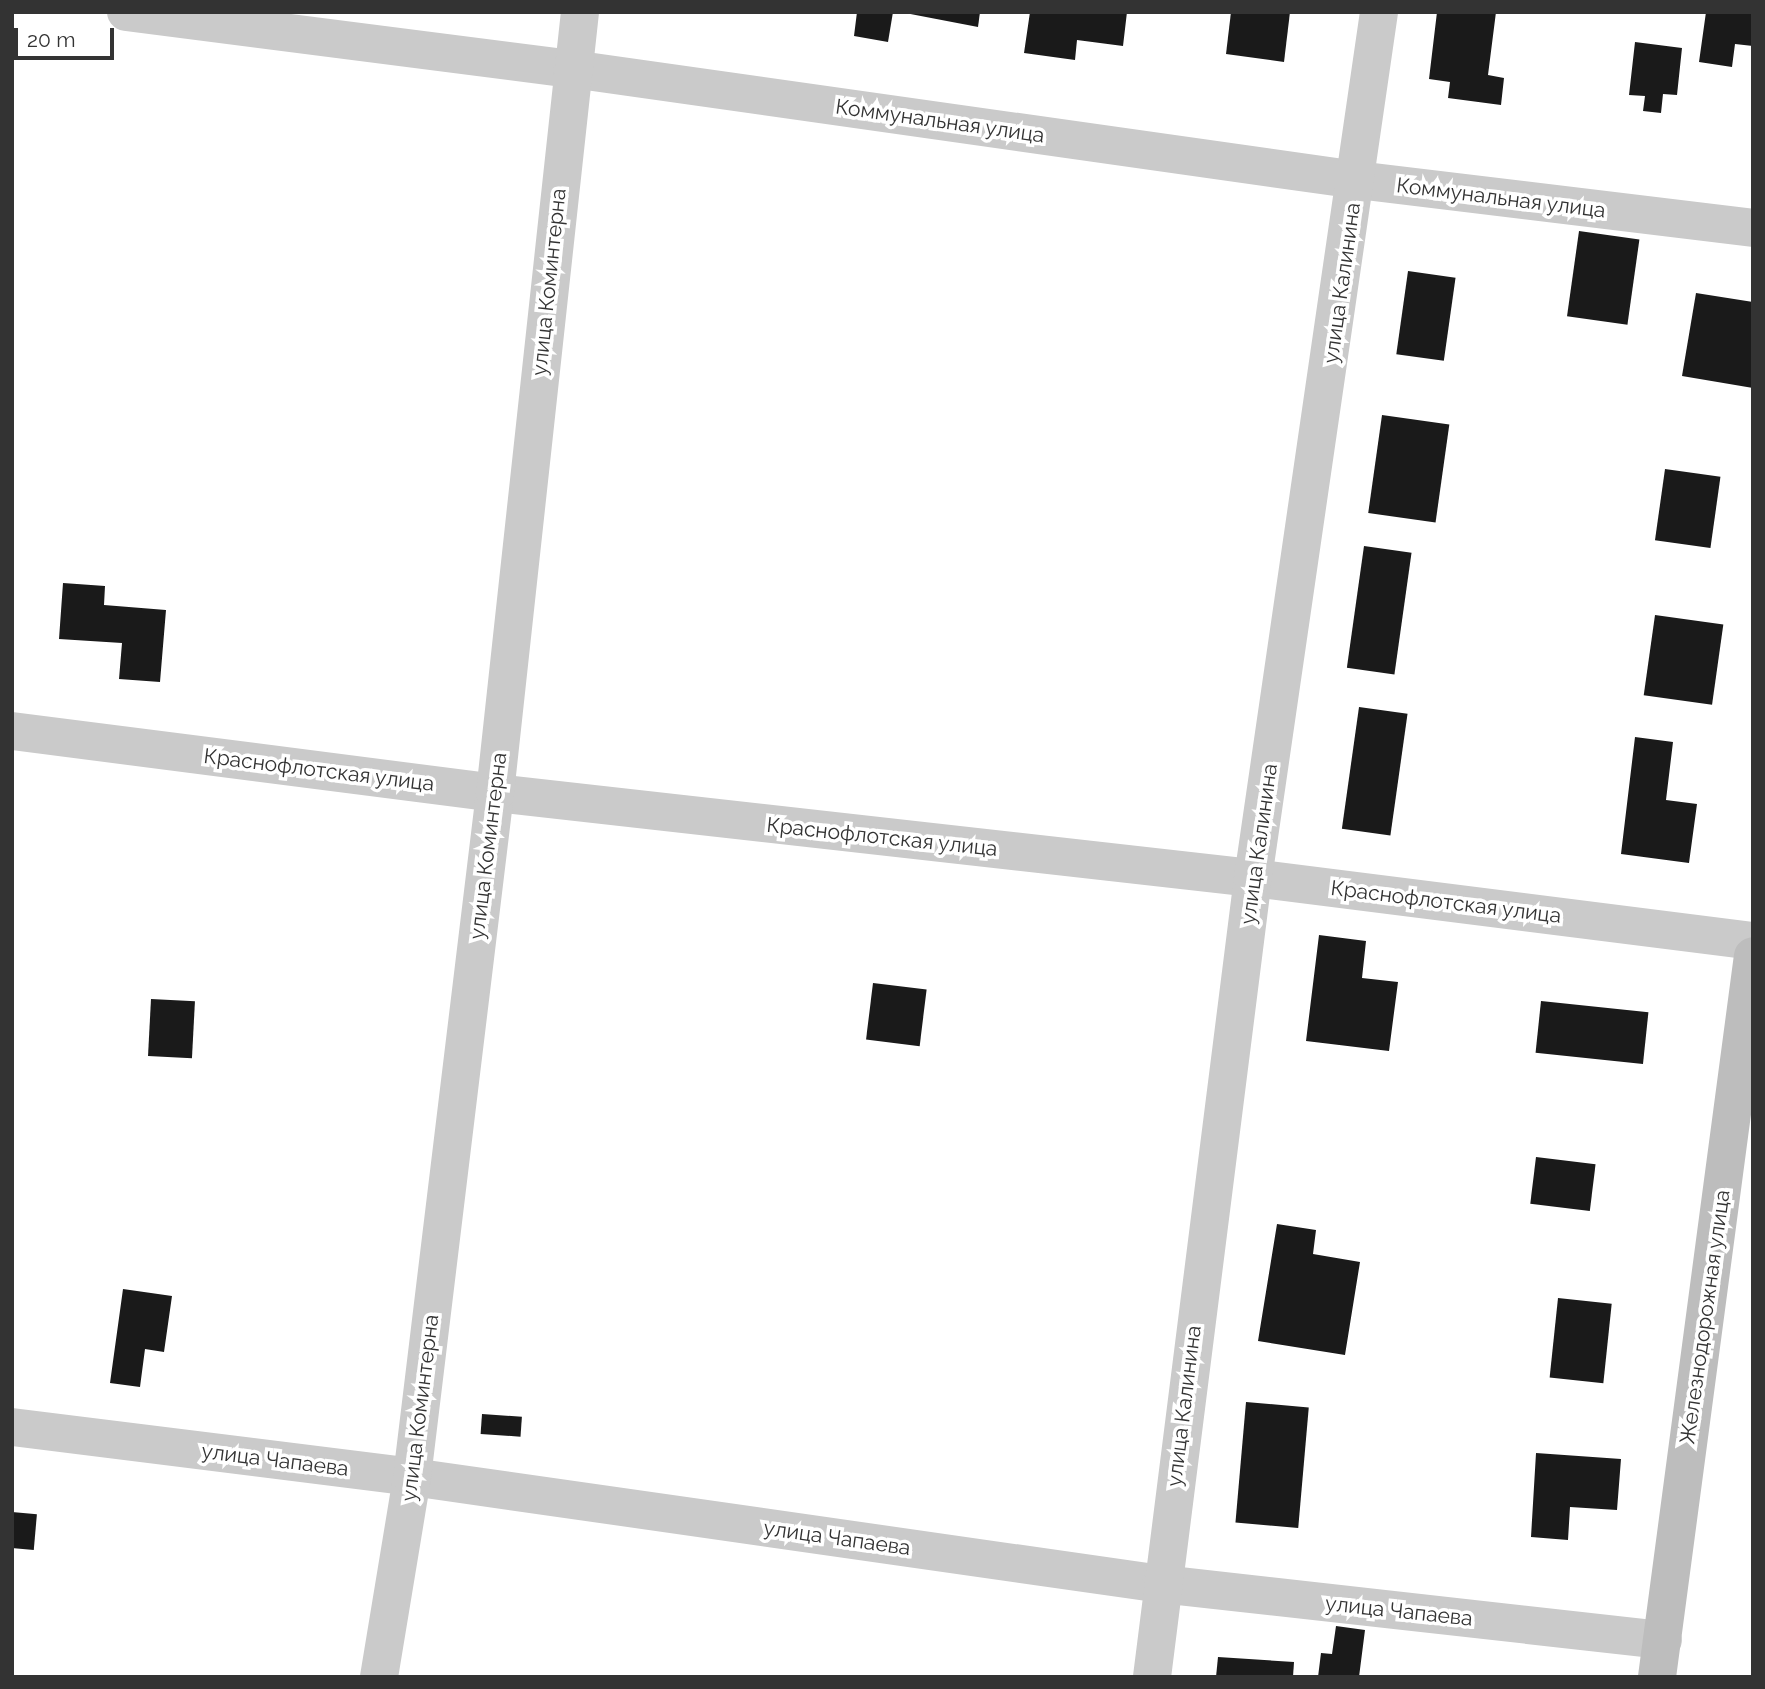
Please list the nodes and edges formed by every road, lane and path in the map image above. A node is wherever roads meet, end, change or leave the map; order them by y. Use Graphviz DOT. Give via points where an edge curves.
graph roads {
  1 [pos="126,12"];
  2 [pos="580,12"];
  3 [pos="1379,12"];
  4 [pos="572,69"];
  5 [pos="1357,180"];
  6 [pos="1753,228"];
  7 [pos="12,731"];
  8 [pos="495,793"];
  9 [pos="1253,878"];
  10 [pos="1753,941"];
  11 [pos="1753,956"];
  12 [pos="12,1427"];
  13 [pos="412,1477"];
  14 [pos="1161,1584"];
  15 [pos="1660,1658"];
  16 [pos="379,1677"];
  17 [pos="1152,1677"];
  1 -- 4 [label="street, Коммунальная улица"];
  2 -- 4 [label="street, улица Коминтерна"];
  3 -- 5 [label="street, улица Калинина"];
  4 -- 5 [label="street, Коммунальная улица"];
  4 -- 8 [label="street, улица Коминтерна"];
  5 -- 6 [label="street, Коммунальная улица"];
  5 -- 9 [label="street, улица Калинина"];
  7 -- 8 [label="street, Краснофлотская улица"];
  8 -- 9 [label="street, Краснофлотская улица"];
  8 -- 13 [label="street, улица Коминтерна"];
  9 -- 10 [label="street, Краснофлотская улица"];
  9 -- 14 [label="street, улица Калинина"];
  11 -- 15 [label="main road, Железнодорожная улица"];
  12 -- 13 [label="street, улица Чапаева"];
  13 -- 14 [label="street, улица Чапаева"];
  13 -- 16 [label="street, улица Коминтерна"];
  14 -- 15 [label="street, улица Чапаева"];
  14 -- 17 [label="street, улица Калинина"];
}
